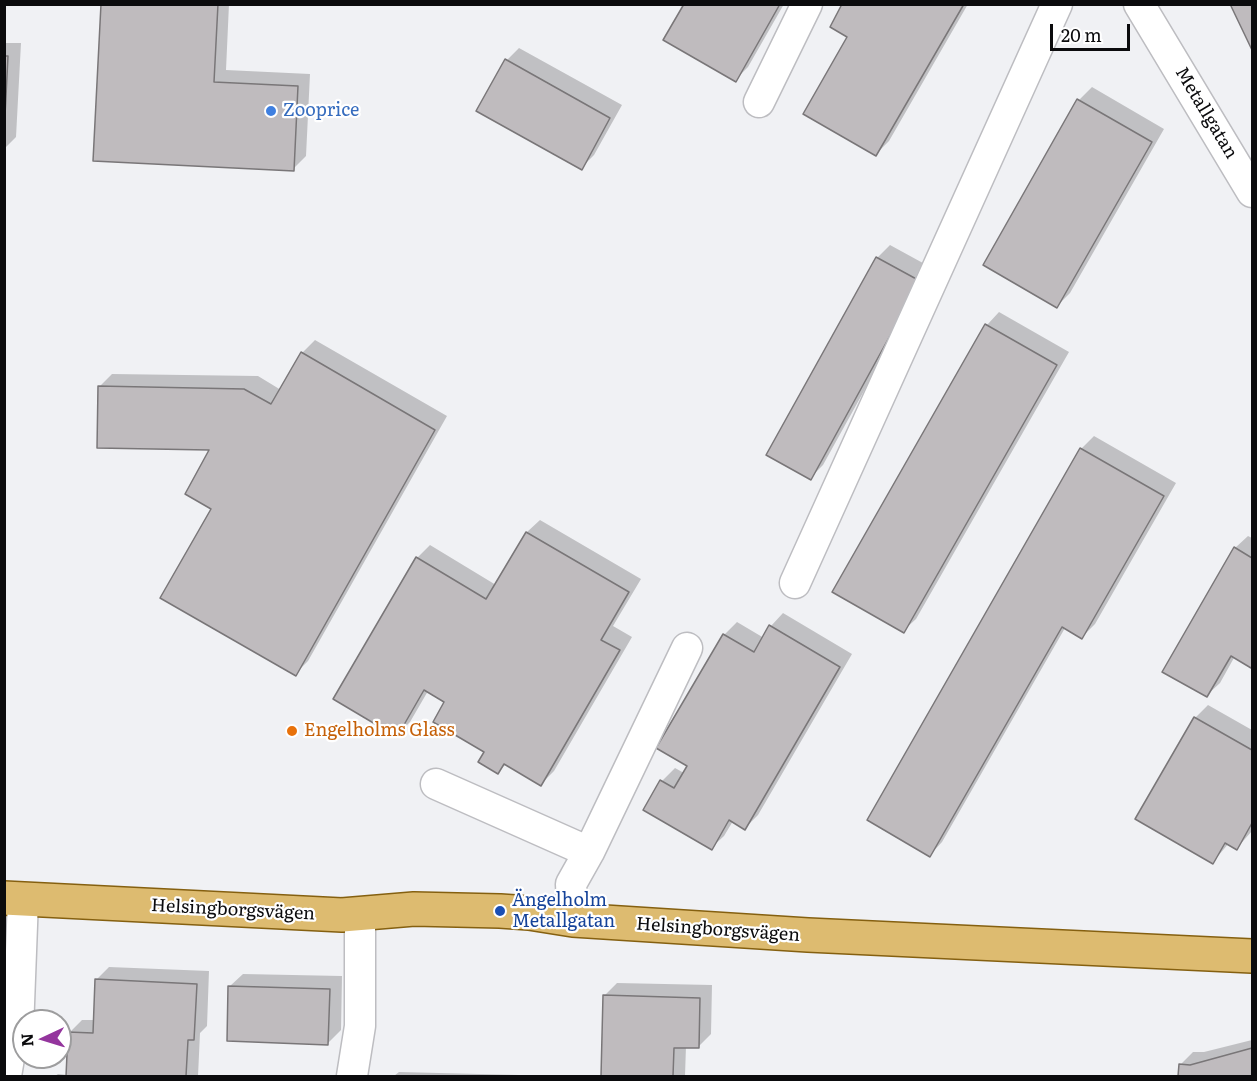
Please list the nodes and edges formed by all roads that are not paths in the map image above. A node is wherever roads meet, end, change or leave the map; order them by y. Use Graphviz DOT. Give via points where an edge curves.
graph roads {
  1 [pos="807,4"];
  2 [pos="1057,4"];
  3 [pos="1139,4"];
  4 [pos="759,102"];
  5 [pos="1252,192"];
  6 [pos="795,583"];
  7 [pos="687,648"];
  8 [pos="436,784"];
  9 [pos="588,852"];
  10 [pos="14,898"];
  11 [pos="360,913"];
  12 [pos="573,920"];
  13 [pos="1252,956"];
  14 [pos="6,1077"];
  15 [pos="352,1077"];
  1 -- 4 [label="street"];
  2 -- 6 [label="street"];
  3 -- 5 [label="street, Metallgatan"];
  7 -- 9 [label="street"];
  8 -- 9 [label="street"];
  9 -- 12 [label="street" via="571,884"];
  10 -- 11 [label="main road, Helsingborgsvägen"];
  10 -- 14 [label="street" via="18,1030"];
  11 -- 12 [label="main road, Helsingborgsvägen" via="414,909 500,911"];
  11 -- 15 [label="street" via="360,1026"];
  12 -- 13 [label="main road, Helsingborgsvägen" via="808,936"];
}
